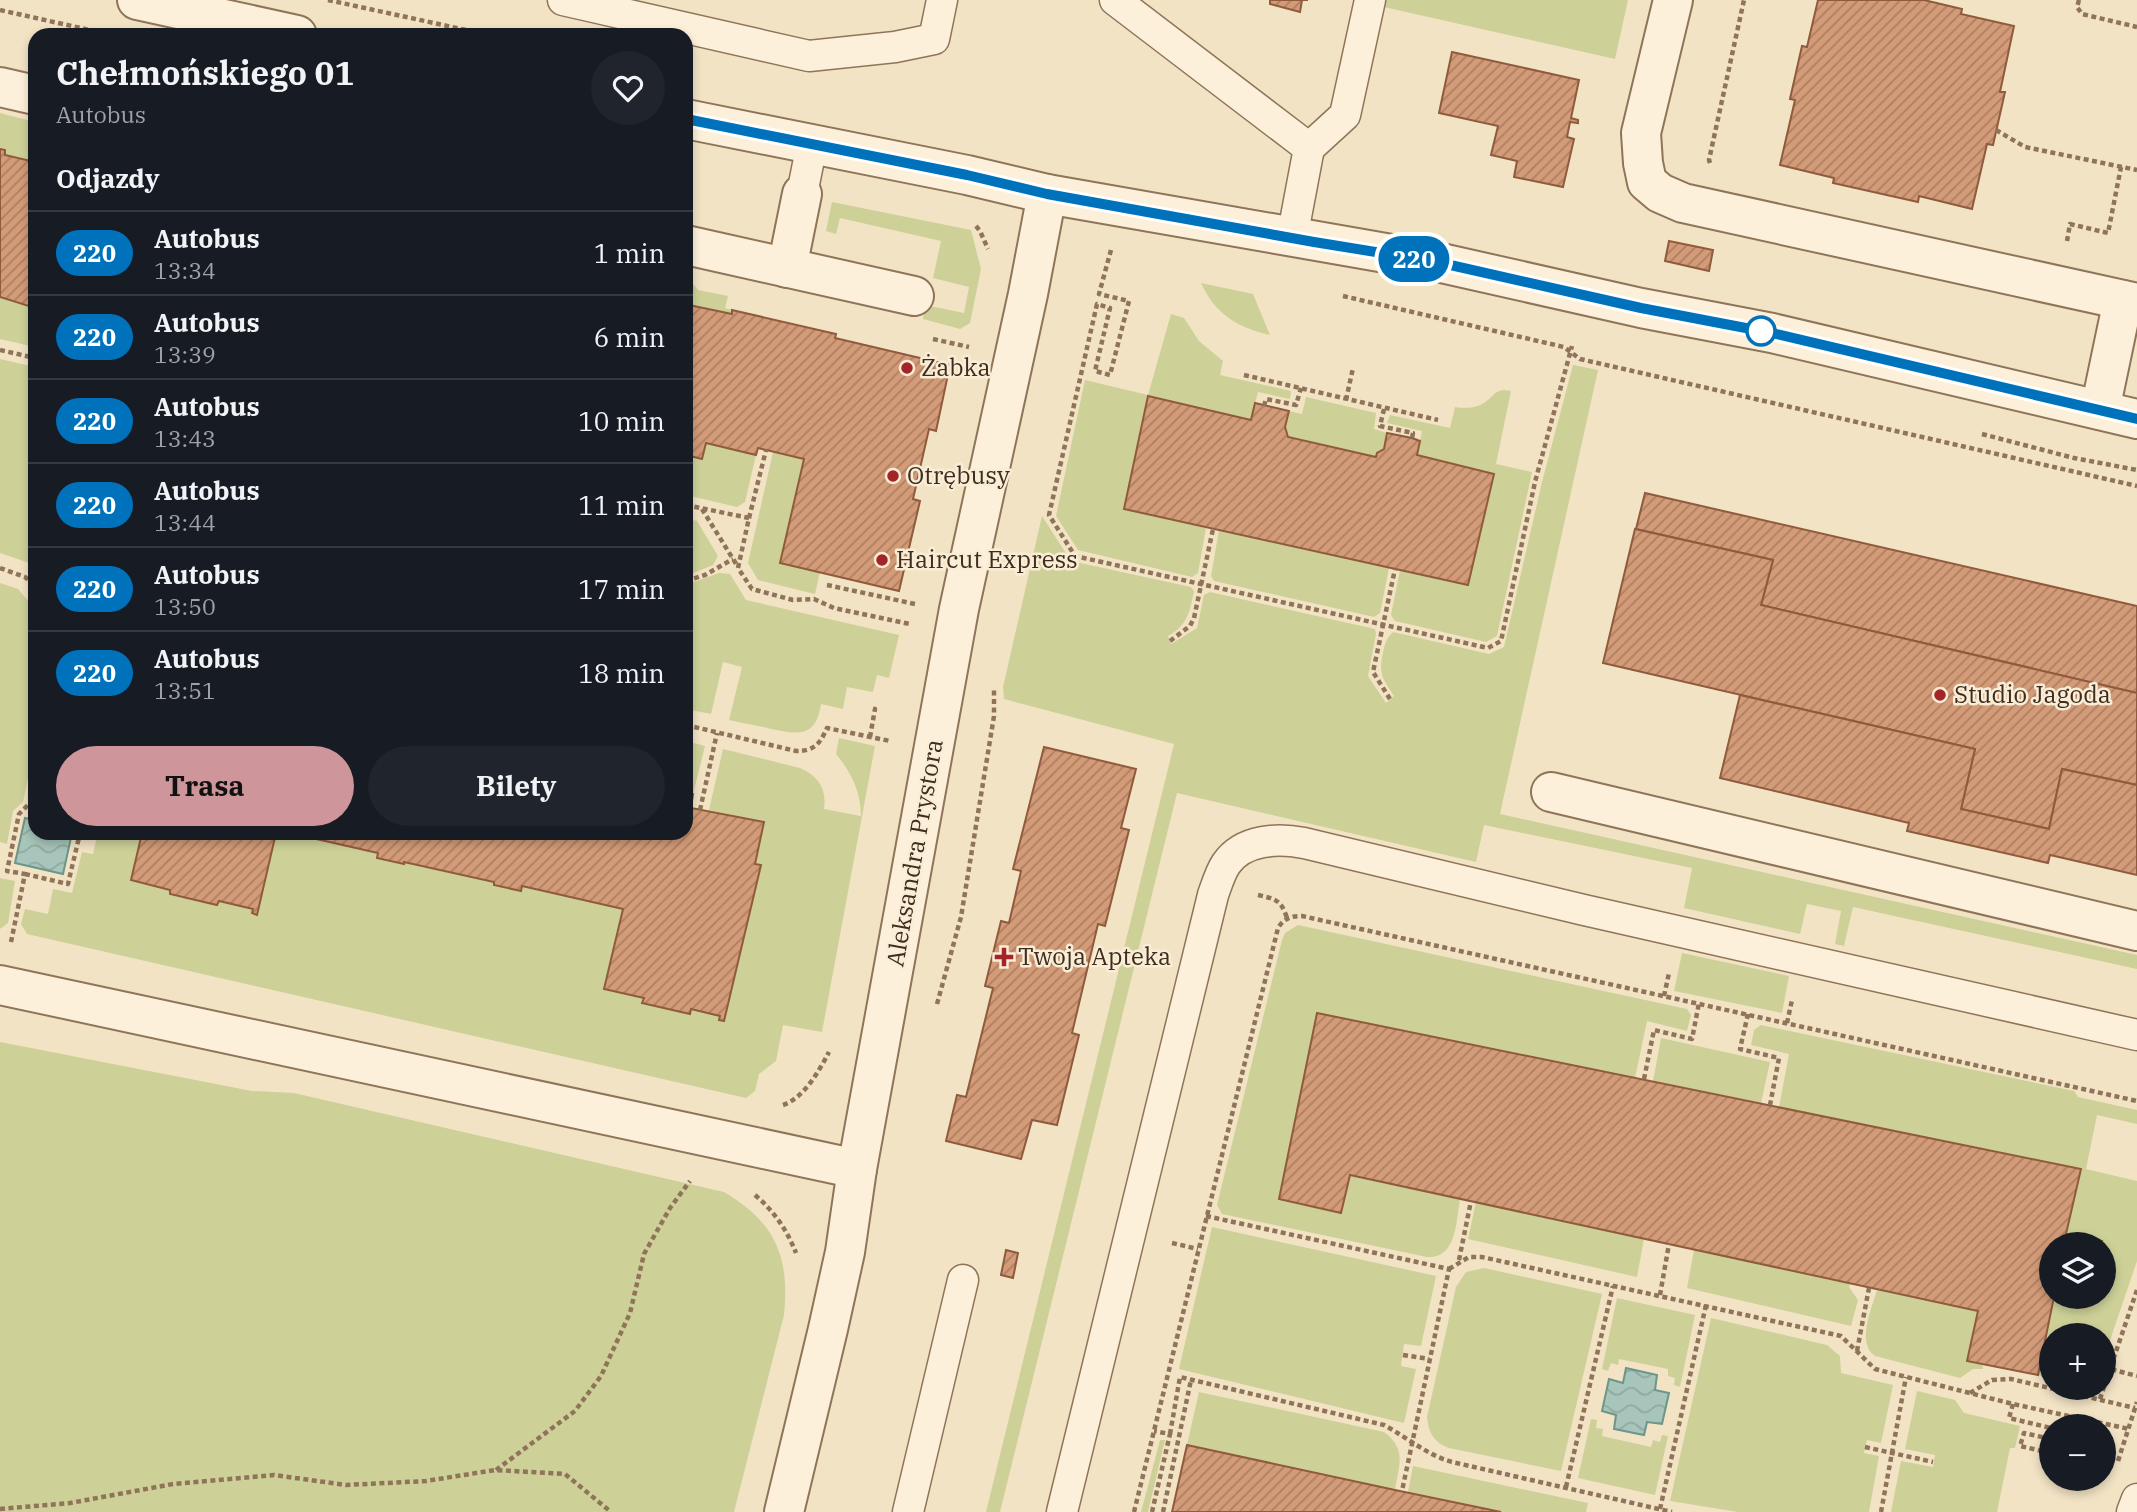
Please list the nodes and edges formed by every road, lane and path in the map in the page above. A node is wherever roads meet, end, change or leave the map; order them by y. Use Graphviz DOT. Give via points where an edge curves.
graph roads {
  1 [pos="137,0"];
  2 [pos="327,0"];
  3 [pos="563,0"];
  4 [pos="942,0"];
  5 [pos="1115,0"];
  6 [pos="1370,0"];
  7 [pos="1673,0"];
  8 [pos="1744,0"];
  9 [pos="2079,0"];
  10 [pos="0,10"];
  11 [pos="2137,27"];
  12 [pos="82,28"];
  13 [pos="265,28"];
  14 [pos="457,28"];
  15 [pos="686,28"];
  16 [pos="693,30"];
  17 [pos="0,87"];
  18 [pos="28,93"];
  19 [pos="693,120"];
  20 [pos="1996,130"];
  21 [pos="812,144"];
  22 [pos="1309,148"];
  23 [pos="2121,167"];
  24 [pos="1712,170"];
  25 [pos="2137,170"];
  26 [pos="802,194"];
  27 [pos="1047,194"];
  28 [pos="972,222"];
  29 [pos="2070,224"];
  30 [pos="1292,238"];
  31 [pos="693,247"];
  32 [pos="1100,249"];
  33 [pos="990,255"];
  34 [pos="788,268"];
  35 [pos="1337,295"];
  36 [pos="914,296"];
  37 [pos="2130,302"];
  38 [pos="1571,349"];
  39 [pos="0,350"];
  40 [pos="28,356"];
  41 [pos="1353,368"];
  42 [pos="1244,375"];
  43 [pos="1301,388"];
  44 [pos="1346,400"];
  45 [pos="1264,406"];
  46 [pos="1384,409"];
  47 [pos="2100,410"];
  48 [pos="2137,419"];
  49 [pos="1438,420"];
  50 [pos="1412,438"];
  51 [pos="766,450"];
  52 [pos="2137,486"];
  53 [pos="693,507"];
  54 [pos="702,509"];
  55 [pos="749,518"];
  56 [pos="1213,529"];
  57 [pos="733,559"];
  58 [pos="0,568"];
  59 [pos="738,568"];
  60 [pos="1395,569"];
  61 [pos="693,578"];
  62 [pos="28,580"];
  63 [pos="1203,584"];
  64 [pos="827,585"];
  65 [pos="919,605"];
  66 [pos="1383,624"];
  67 [pos="915,626"];
  68 [pos="1170,641"];
  69 [pos="1390,699"];
  70 [pos="870,708"];
  71 [pos="693,727"];
  72 [pos="717,733"];
  73 [pos="870,737"];
  74 [pos="891,741"];
  75 [pos="1551,792"];
  76 [pos="28,805"];
  77 [pos="700,810"];
  78 [pos="78,840"];
  79 [pos="25,874"];
  80 [pos="2137,931"];
  81 [pos="11,942"];
  82 [pos="0,985"];
  83 [pos="1699,1003"];
  84 [pos="1748,1014"];
  85 [pos="2137,1035"];
  86 [pos="1644,1079"];
  87 [pos="2137,1101"];
  88 [pos="1770,1105"];
  89 [pos="857,1169"];
  90 [pos="696,1172"];
  91 [pos="749,1191"];
  92 [pos="1471,1201"];
  93 [pos="1206,1216"];
  94 [pos="1669,1244"];
  95 [pos="797,1260"];
  96 [pos="1459,1261"];
  97 [pos="1448,1269"];
  98 [pos="963,1280"];
  99 [pos="1613,1286"];
  100 [pos="1869,1288"];
  101 [pos="2137,1290"];
  102 [pos="1660,1295"];
  103 [pos="1706,1305"];
  104 [pos="2116,1351"];
  105 [pos="1857,1352"];
  106 [pos="1403,1355"];
  107 [pos="1429,1359"];
  108 [pos="2116,1371"];
  109 [pos="1906,1377"];
  110 [pos="2137,1377"];
  111 [pos="1191,1380"];
  112 [pos="2039,1386"];
  113 [pos="1969,1393"];
  114 [pos="2106,1400"];
  115 [pos="2013,1404"];
  116 [pos="2136,1405"];
  117 [pos="2039,1425"];
  118 [pos="2129,1429"];
  119 [pos="1153,1431"];
  120 [pos="1170,1434"];
  121 [pos="2039,1436"];
  122 [pos="1413,1440"];
  123 [pos="1865,1447"];
  124 [pos="2039,1450"];
  125 [pos="1892,1452"];
  126 [pos="1933,1462"];
  127 [pos="2117,1467"];
  128 [pos="495,1470"];
  129 [pos="1566,1486"];
  130 [pos="1402,1491"];
  131 [pos="2137,1499"];
  132 [pos="0,1509"];
  133 [pos="1660,1510"];
  134 [pos="611,1512"];
  135 [pos="784,1512"];
  136 [pos="908,1512"];
  137 [pos="1062,1512"];
  138 [pos="1134,1512"];
  139 [pos="1152,1512"];
  140 [pos="1163,1512"];
  141 [pos="1672,1512"];
  142 [pos="1881,1512"];
  143 [pos="2132,1512"];
  1 -- 13 [label="street"];
  2 -- 14 [label="path"];
  3 -- 15 [label="lane"];
  4 -- 16 [label="lane" via="934,39 895,47 809,56"];
  5 -- 22 [label="lane"];
  6 -- 22 [label="lane" via="1345,115"];
  7 -- 37 [label="street" via="1641,133 1647,183 1660,193 1683,204"];
  8 -- 24 [label="path" via="1709,160"];
  9 -- 11 [label="path" via="2082,14"];
  10 -- 12 [label="path"];
  17 -- 18 [label="street"];
  19 -- 21 [label="street"];
  20 -- 23 [label="path" via="2025,146"];
  21 -- 26 [label="lane"];
  21 -- 27 [label="street"];
  22 -- 30 [label="lane"];
  23 -- 25 [label="path"];
  23 -- 29 [label="path" via="2108,233"];
  26 -- 34 [label="street"];
  27 -- 30 [label="street"];
  27 -- 89 [label="street, Aleksandra Prystora" via="959,609"];
  28 -- 33 [label="path"];
  30 -- 47 [label="street" via="1437,262 1772,333"];
  31 -- 34 [label="street"];
  32 -- 63 [label="path" via="1112,246 1099,294 1129,301 1110,374 1095,371 1111,308 1097,304 1049,515 1075,556"];
  34 -- 36 [label="street"];
  35 -- 38 [label="path"];
  37 -- 47 [label="street"];
  38 -- 52 [label="path" via="1580,359"];
  38 -- 66 [label="path" via="1535,482 1501,641 1488,648"];
  39 -- 40 [label="path"];
  41 -- 44 [label="path"];
  42 -- 43 [label="path"];
  43 -- 44 [label="path"];
  43 -- 45 [label="path" via="1296,405 1266,399"];
  44 -- 46 [label="path"];
  46 -- 49 [label="path"];
  46 -- 50 [label="path" via="1380,426 1413,433"];
  47 -- 48 [label="street"];
  51 -- 55 [label="path"];
  53 -- 54 [label="path"];
  54 -- 55 [label="path"];
  54 -- 57 [label="path"];
  55 -- 59 [label="path"];
  56 -- 63 [label="path"];
  57 -- 59 [label="path"];
  57 -- 61 [label="path"];
  58 -- 62 [label="path"];
  59 -- 67 [label="path" via="752,589 793,600 814,599 834,608"];
  60 -- 66 [label="path"];
  63 -- 66 [label="path"];
  63 -- 68 [label="path" via="1190,626"];
  64 -- 65 [label="path"];
  66 -- 69 [label="path" via="1373,672"];
  70 -- 73 [label="path" via="875,709"];
  71 -- 72 [label="path"];
  72 -- 73 [label="path" via="796,751 818,745 827,728"];
  72 -- 77 [label="path"];
  73 -- 74 [label="path"];
  75 -- 80 [label="street"];
  76 -- 79 [label="path" via="19,814 7,871"];
  78 -- 79 [label="path" via="68,884"];
  79 -- 81 [label="path"];
  82 -- 89 [label="street"];
  83 -- 84 [label="path"];
  83 -- 86 [label="path" via="1692,1039 1654,1030"];
  83 -- 93 [label="path" via="1291,916 1278,928"];
  84 -- 87 [label="path"];
  84 -- 88 [label="path" via="1740,1049 1779,1058"];
  85 -- 137 [label="lane" via="1304,843 1286,840 1250,845 1227,862 1213,895"];
  89 -- 135 [label="street, Aleksandra Prystora" via="845,1252"];
  90 -- 128 [label="path" via="644,1254 630,1313 601,1377 575,1411"];
  91 -- 95 [label="path" via="778,1220"];
  92 -- 96 [label="path"];
  93 -- 97 [label="path"];
  93 -- 119 [label="path"];
  94 -- 102 [label="path"];
  96 -- 97 [label="path"];
  96 -- 99 [label="path" via="1482,1257"];
  97 -- 107 [label="path"];
  98 -- 136 [label="lane"];
  99 -- 102 [label="path"];
  99 -- 129 [label="path"];
  100 -- 105 [label="path"];
  101 -- 104 [label="path"];
  102 -- 103 [label="path"];
  103 -- 105 [label="path" via="1841,1336"];
  103 -- 133 [label="path"];
  105 -- 109 [label="path" via="1875,1369"];
  106 -- 107 [label="path"];
  107 -- 122 [label="path"];
  108 -- 110 [label="path"];
  109 -- 113 [label="path"];
  109 -- 125 [label="path"];
  111 -- 120 [label="path" via="1180,1377"];
  111 -- 122 [label="path" via="1384,1425"];
  111 -- 140 [label="path"];
  112 -- 113 [label="path" via="2001,1378"];
  113 -- 115 [label="path"];
  114 -- 116 [label="path"];
  115 -- 117 [label="path" via="2009,1418"];
  115 -- 118 [label="path"];
  116 -- 118 [label="path"];
  118 -- 127 [label="path"];
  119 -- 120 [label="path"];
  119 -- 138 [label="path"];
  120 -- 139 [label="path"];
  121 -- 124 [label="path" via="2024,1433 2020,1446"];
  122 -- 129 [label="path" via="1432,1457"];
  122 -- 130 [label="path"];
  123 -- 125 [label="path"];
  125 -- 126 [label="path"];
  125 -- 142 [label="path"];
  128 -- 132 [label="path" via="426,1481 346,1486 274,1475 173,1484 70,1503"];
  128 -- 134 [label="path" via="565,1474"];
  129 -- 133 [label="path"];
  131 -- 143 [label="lane"];
  133 -- 141 [label="path"];
}
